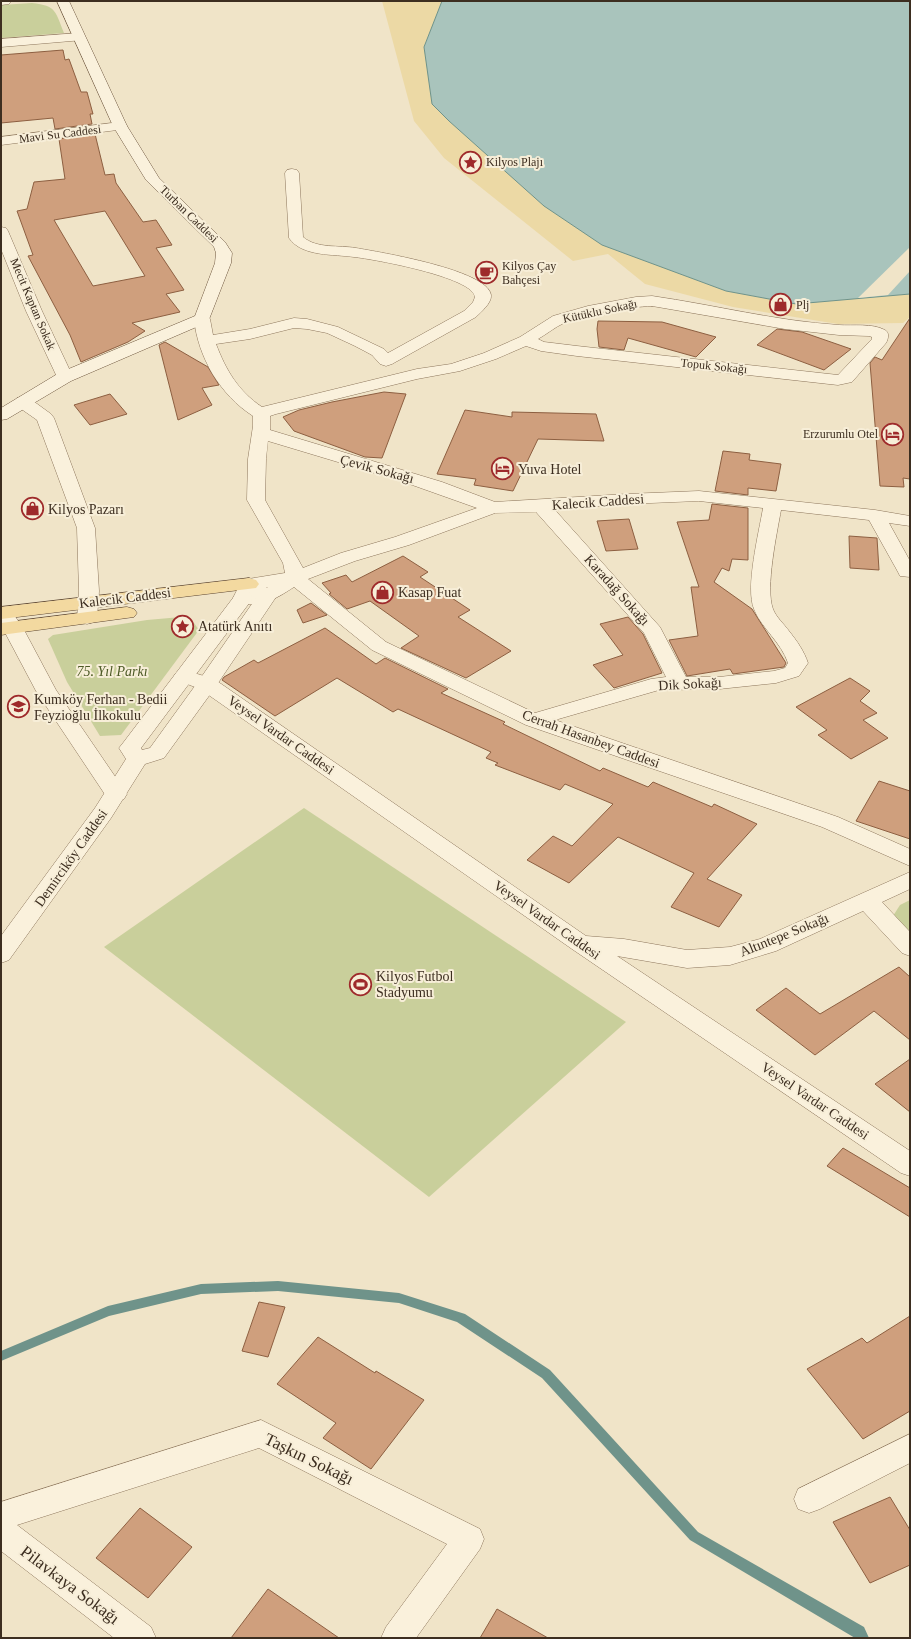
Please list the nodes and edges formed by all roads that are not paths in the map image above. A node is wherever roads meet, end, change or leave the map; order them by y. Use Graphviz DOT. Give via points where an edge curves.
graph roads {
  1 [pos="1,1"];
  2 [pos="5,1"];
  3 [pos="63,1"];
  4 [pos="79,37"];
  5 [pos="1,43"];
  6 [pos="120,126"];
  7 [pos="1,141"];
  8 [pos="292,173"];
  9 [pos="1,231"];
  10 [pos="202,319"];
  11 [pos="880,334"];
  12 [pos="526,340"];
  13 [pos="206,341"];
  14 [pos="386,361"];
  15 [pos="417,374"];
  16 [pos="65,377"];
  17 [pos="23,402"];
  18 [pos="261,414"];
  19 [pos="1,415"];
  20 [pos="261,433"];
  21 [pos="773,504"];
  22 [pos="541,506"];
  23 [pos="493,508"];
  24 [pos="875,515"];
  25 [pos="910,521"];
  26 [pos="907,572"];
  27 [pos="296,577"];
  28 [pos="246,591"];
  29 [pos="266,597"];
  30 [pos="87,610"];
  31 [pos="4,621"];
  32 [pos="184,676"];
  33 [pos="207,684"];
  34 [pos="679,684"];
  35 [pos="533,720"];
  36 [pos="137,759"];
  37 [pos="116,794"];
  38 [pos="910,858"];
  39 [pos="910,880"];
  40 [pos="866,900"];
  41 [pos="580,943"];
  42 [pos="910,947"];
  43 [pos="1,954"];
  44 [pos="910,1165"];
  45 [pos="910,1448"];
  46 [pos="808,1499"];
  47 [pos="1,1516"];
  48 [pos="1,1532"];
  49 [pos="140,1638"];
  50 [pos="397,1638"];
  1 -- 2 [label="street"];
  3 -- 4 [label="street, Turban Caddesi"];
  4 -- 5 [label="street"];
  4 -- 6 [label="street, Turban Caddesi"];
  6 -- 7 [label="street, Mavi Su Caddesi"];
  6 -- 10 [label="street, Turban Caddesi" via="153,180 220,245 224,253"];
  8 -- 14 [label="street" via="296,238 300,242 436,270 468,280 481,290 483,295 480,302 470,314"];
  9 -- 16 [label="street, Mecit Kaptan Sokak"];
  10 -- 13 [label="street"];
  10 -- 16 [label="street"];
  11 -- 12 [label="street, Kütüklu Sokağı" via="871,331 785,324 652,301 636,302 559,319"];
  11 -- 12 [label="street, Topuk Sokağı" via="880,340 857,366 846,378 838,380 577,351 541,346"];
  12 -- 15 [label="street, Kütüklu Sokağı" via="454,368"];
  13 -- 14 [label="street" via="277,328 316,337 372,359"];
  13 -- 18 [label="street" via="231,389 247,406"];
  14 -- 15 [label="street"];
  15 -- 18 [label="street, Kütüklu Sokağı"];
  16 -- 17 [label="street"];
  17 -- 19 [label="street"];
  17 -- 30 [label="street" via="45,418 86,528 89,591"];
  18 -- 20 [label="street"];
  20 -- 23 [label="street, Çevik Sokağı" via="307,449 402,474"];
  20 -- 27 [label="street" via="257,459 256,500 292,563"];
  21 -- 22 [label="street, Kalecik Caddesi" via="699,496"];
  21 -- 24 [label="street, Kalecik Caddesi"];
  21 -- 34 [label="street, Dik Sokağı" via="761,592 763,608 795,652 798,663 792,672 776,677"];
  22 -- 23 [label="street, Kalecik Caddesi"];
  22 -- 34 [label="street, Karadağ Sokağı" via="653,631"];
  23 -- 27 [label="street, Kalecik Caddesi"];
  24 -- 25 [label="street, Kalecik Caddesi"];
  24 -- 26 [label="street"];
  27 -- 28 [label="street, Kalecik Caddesi"];
  27 -- 29 [label="street, Kalecik Caddesi"];
  27 -- 35 [label="street, Cerrah Hasanbey Caddesi" via="304,587 379,646"];
  28 -- 29 [label="street"];
  28 -- 30 [label="main road, Kalecik Caddesi"];
  28 -- 32 [label="street"];
  29 -- 33 [label="street"];
  30 -- 31 [label="main road, Kalecik Caddesi"];
  31 -- 37 [label="street" via="46,691"];
  32 -- 33 [label="street, Veysel Vardar Caddesi"];
  32 -- 36 [label="street" via="130,748"];
  33 -- 36 [label="street" via="157,753"];
  33 -- 41 [label="street, Veysel Vardar Caddesi"];
  34 -- 35 [label="street, Dik Sokağı" via="658,684"];
  35 -- 38 [label="street, Cerrah Hasanbey Caddesi" via="830,822"];
  36 -- 37 [label="street, Demirciköy Caddesi"];
  37 -- 43 [label="street, Demirciköy Caddesi"];
  39 -- 40 [label="street, Altıntepe Sokağı"];
  40 -- 41 [label="street, Altıntepe Sokağı" via="768,945 730,956 687,959"];
  40 -- 42 [label="street"];
  41 -- 44 [label="street, Veysel Vardar Caddesi"];
  45 -- 46 [label="street"];
  47 -- 50 [label="street, Taşkın Sokağı" via="261,1434 469,1539"];
  48 -- 49 [label="street, Pilavkaya Sokağı"];
}
